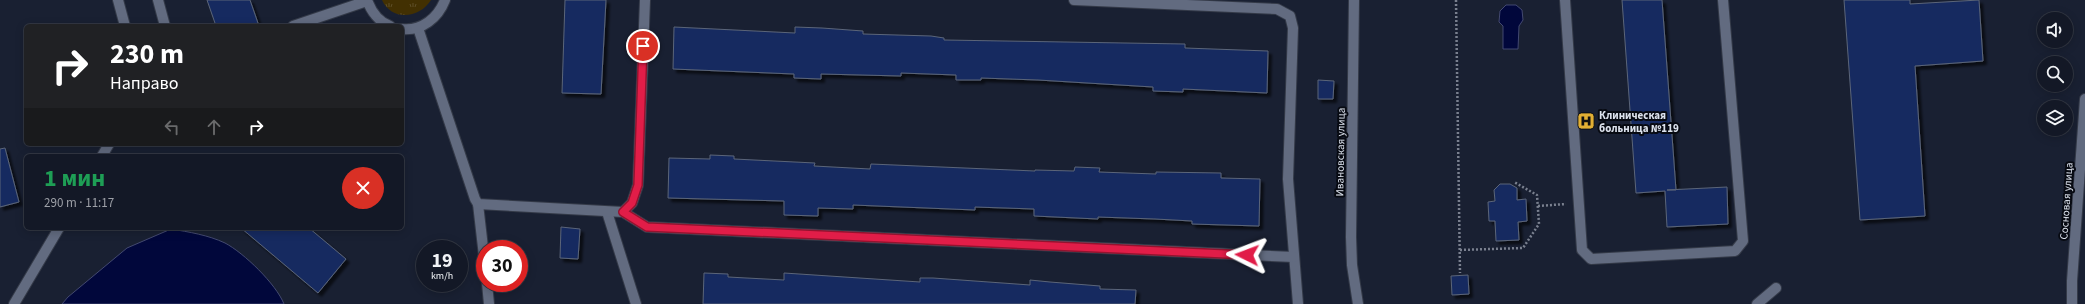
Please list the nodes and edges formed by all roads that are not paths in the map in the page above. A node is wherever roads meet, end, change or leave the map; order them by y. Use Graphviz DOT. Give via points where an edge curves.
graph roads {
  1 [pos="118,0"];
  2 [pos="158,0"];
  3 [pos="367,0"];
  4 [pos="445,0"];
  5 [pos="645,0"];
  6 [pos="1074,0"];
  7 [pos="1354,0"];
  8 [pos="1565,0"];
  9 [pos="1723,0"];
  10 [pos="124,24"];
  11 [pos="164,24"];
  12 [pos="299,24"];
  13 [pos="387,24"];
  14 [pos="418,28"];
  15 [pos="404,29"];
  16 [pos="2085,99"];
  17 [pos="478,204"];
  18 [pos="608,212"];
  19 [pos="623,212"];
  20 [pos="58,230"];
  21 [pos="482,240"];
  22 [pos="1294,257"];
  23 [pos="1776,288"];
  24 [pos="488,292"];
  25 [pos="14,304"];
  26 [pos="489,304"];
  27 [pos="636,304"];
  28 [pos="1298,304"];
  29 [pos="1358,304"];
  30 [pos="1757,304"];
  31 [pos="2072,304"];
  1 -- 10 [label="street"];
  2 -- 11 [label="street"];
  3 -- 12 [label="street"];
  3 -- 13 [label="street" via="378,18"];
  4 -- 14 [label="street" via="435,17"];
  5 -- 19 [label="street" via="638,185 632,203"];
  6 -- 22 [label="street" via="1277,9 1290,16 1293,28 1288,179"];
  7 -- 29 [label="street, Ивановская улица" via="1351,237"];
  8 -- 9 [label="street" via="1582,250 1591,258 1735,251 1743,241"];
  14 -- 15 [label="street"];
  14 -- 17 [label="street"];
  16 -- 31 [label="street, Сосновая улица"];
  17 -- 18 [label="street"];
  17 -- 21 [label="street"];
  18 -- 19 [label="street"];
  18 -- 27 [label="street"];
  19 -- 22 [label="street" via="647,227"];
  20 -- 25 [label="street"];
  22 -- 28 [label="street"];
  23 -- 30 [label="street"];
  24 -- 26 [label="street"];
}
